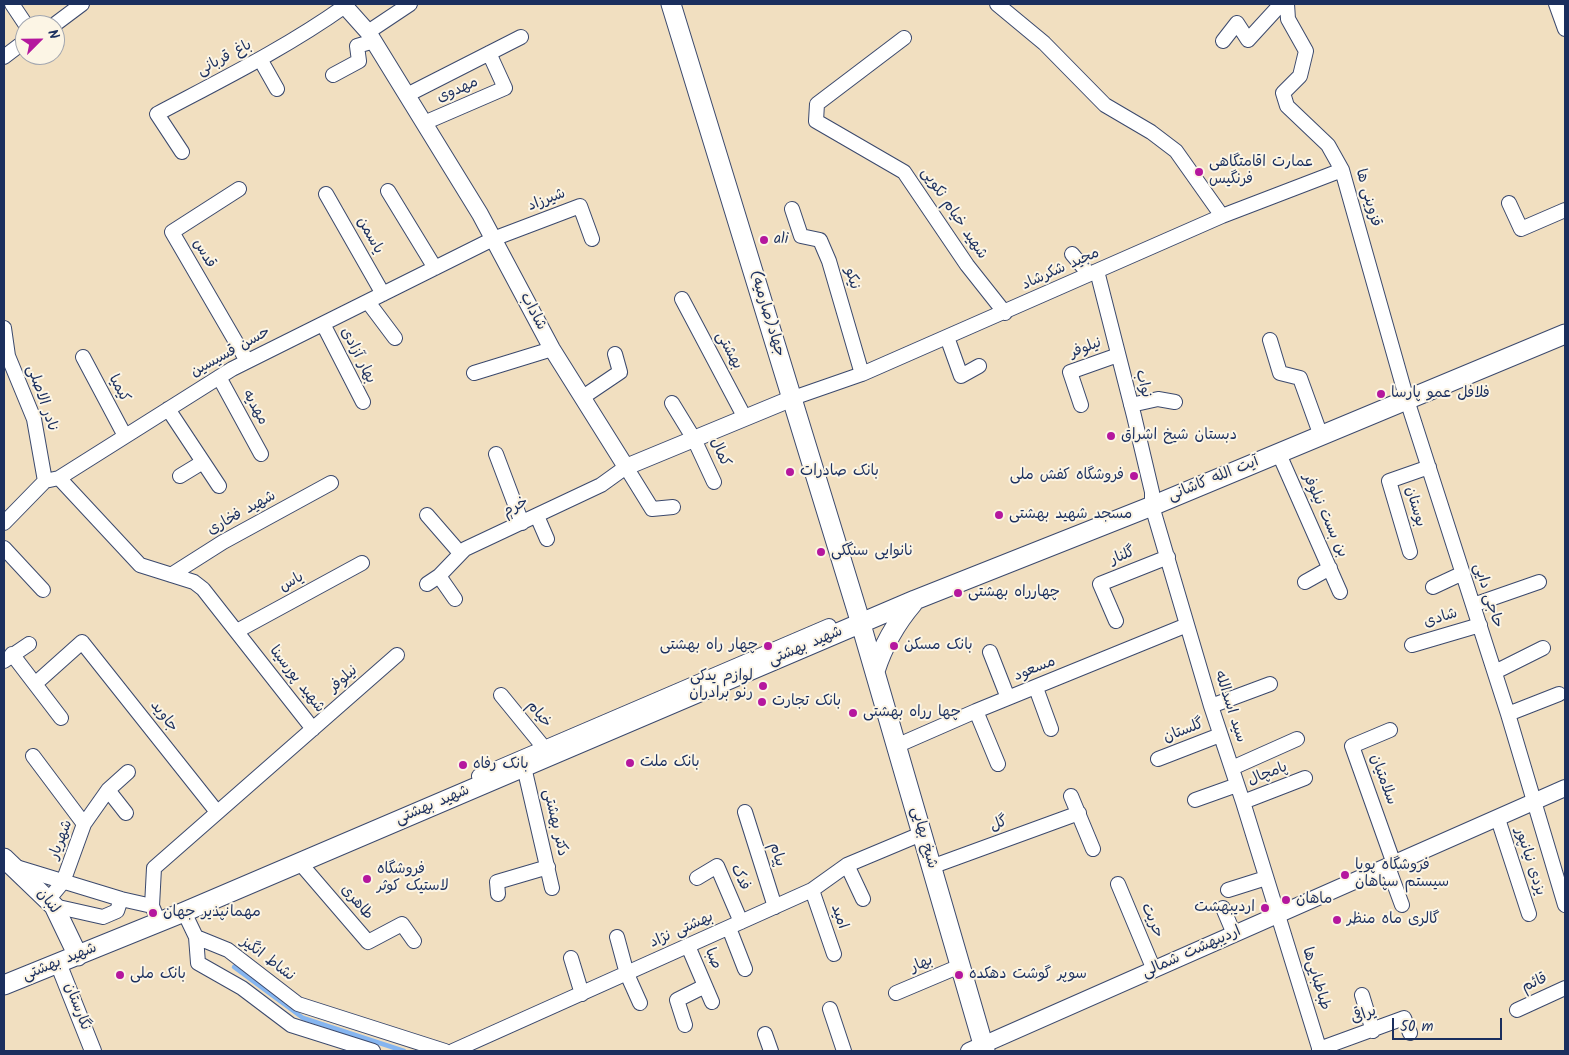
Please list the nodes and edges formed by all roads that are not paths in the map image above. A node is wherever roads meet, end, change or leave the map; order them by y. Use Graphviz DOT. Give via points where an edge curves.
graph roads {
  1 [pos="12,4"];
  2 [pos="82,4"];
  3 [pos="410,4"];
  4 [pos="671,4"];
  5 [pos="997,4"];
  6 [pos="1280,4"];
  7 [pos="1287,4"];
  8 [pos="1556,4"];
  9 [pos="344,5"];
  10 [pos="19,15"];
  11 [pos="65,17"];
  12 [pos="1565,29"];
  13 [pos="371,37"];
  14 [pos="521,37"];
  15 [pos="904,38"];
  16 [pos="1223,41"];
  17 [pos="15,49"];
  18 [pos="489,53"];
  19 [pos="4,57"];
  20 [pos="260,59"];
  21 [pos="333,75"];
  22 [pos="278,89"];
  23 [pos="407,95"];
  24 [pos="424,123"];
  25 [pos="182,152"];
  26 [pos="1342,170"];
  27 [pos="239,189"];
  28 [pos="388,191"];
  29 [pos="326,194"];
  30 [pos="1509,203"];
  31 [pos="792,209"];
  32 [pos="1565,210"];
  33 [pos="1222,216"];
  34 [pos="493,239"];
  35 [pos="592,239"];
  36 [pos="1072,254"];
  37 [pos="435,268"];
  38 [pos="1093,273"];
  39 [pos="383,294"];
  40 [pos="682,300"];
  41 [pos="368,302"];
  42 [pos="1005,313"];
  43 [pos="322,324"];
  44 [pos="4,328"];
  45 [pos="1565,334"];
  46 [pos="947,337"];
  47 [pos="395,338"];
  48 [pos="1270,340"];
  49 [pos="552,349"];
  50 [pos="615,354"];
  51 [pos="1118,355"];
  52 [pos="83,357"];
  53 [pos="247,361"];
  54 [pos="979,366"];
  55 [pos="474,373"];
  56 [pos="862,374"];
  57 [pos="219,377"];
  58 [pos="582,397"];
  59 [pos="793,398"];
  60 [pos="1407,400"];
  61 [pos="363,402"];
  62 [pos="1175,402"];
  63 [pos="672,403"];
  64 [pos="1082,405"];
  65 [pos="1131,405"];
  66 [pos="168,408"];
  67 [pos="745,418"];
  68 [pos="125,436"];
  69 [pos="1321,436"];
  70 [pos="694,439"];
  71 [pos="261,454"];
  72 [pos="496,454"];
  73 [pos="1278,454"];
  74 [pos="203,462"];
  75 [pos="626,467"];
  76 [pos="1429,467"];
  77 [pos="180,476"];
  78 [pos="52,479"];
  79 [pos="714,482"];
  80 [pos="331,483"];
  81 [pos="219,486"];
  82 [pos="1152,506"];
  83 [pos="674,507"];
  84 [pos="427,515"];
  85 [pos="537,516"];
  86 [pos="4,523"];
  87 [pos="522,523"];
  88 [pos="547,539"];
  89 [pos="4,548"];
  90 [pos="1410,552"];
  91 [pos="460,553"];
  92 [pos="1168,557"];
  93 [pos="362,563"];
  94 [pos="1330,568"];
  95 [pos="1463,573"];
  96 [pos="171,575"];
  97 [pos="439,576"];
  98 [pos="1305,582"];
  99 [pos="1539,582"];
  100 [pos="427,584"];
  101 [pos="1433,587"];
  102 [pos="43,590"];
  103 [pos="1340,592"];
  104 [pos="455,599"];
  105 [pos="915,600"];
  106 [pos="1473,606"];
  107 [pos="854,622"];
  108 [pos="1116,622"];
  109 [pos="1187,625"];
  110 [pos="1480,625"];
  111 [pos="238,631"];
  112 [pos="29,644"];
  113 [pos="1412,645"];
  114 [pos="1543,648"];
  115 [pos="990,652"];
  116 [pos="398,655"];
  117 [pos="8,658"];
  118 [pos="875,671"];
  119 [pos="1495,672"];
  120 [pos="35,684"];
  121 [pos="1270,684"];
  122 [pos="1036,688"];
  123 [pos="1559,694"];
  124 [pos="500,696"];
  125 [pos="1008,698"];
  126 [pos="1210,706"];
  127 [pos="976,711"];
  128 [pos="1508,714"];
  129 [pos="61,718"];
  130 [pos="313,729"];
  131 [pos="1051,729"];
  132 [pos="1390,730"];
  133 [pos="1220,735"];
  134 [pos="1297,739"];
  135 [pos="896,746"];
  136 [pos="548,751"];
  137 [pos="33,756"];
  138 [pos="1158,759"];
  139 [pos="998,764"];
  140 [pos="524,767"];
  141 [pos="1232,768"];
  142 [pos="128,772"];
  143 [pos="1305,778"];
  144 [pos="1237,785"];
  145 [pos="1565,788"];
  146 [pos="108,790"];
  147 [pos="1071,796"];
  148 [pos="1195,800"];
  149 [pos="1243,802"];
  150 [pos="1536,802"];
  151 [pos="126,812"];
  152 [pos="217,812"];
  153 [pos="745,812"];
  154 [pos="1079,813"];
  155 [pos="1498,819"];
  156 [pos="84,824"];
  157 [pos="921,834"];
  158 [pos="1093,849"];
  159 [pos="10,862"];
  160 [pos="300,863"];
  161 [pos="848,865"];
  162 [pos="1391,866"];
  163 [pos="548,867"];
  164 [pos="931,867"];
  165 [pos="697,878"];
  166 [pos="1266,878"];
  167 [pos="64,882"];
  168 [pos="1118,884"];
  169 [pos="552,888"];
  170 [pos="812,890"];
  171 [pos="1228,890"];
  172 [pos="498,894"];
  173 [pos="121,899"];
  174 [pos="863,900"];
  175 [pos="51,902"];
  176 [pos="1402,905"];
  177 [pos="1565,905"];
  178 [pos="775,907"];
  179 [pos="1223,908"];
  180 [pos="184,912"];
  181 [pos="155,914"];
  182 [pos="1529,914"];
  183 [pos="1278,916"];
  184 [pos="735,925"];
  185 [pos="1234,934"];
  186 [pos="196,937"];
  187 [pos="618,937"];
  188 [pos="414,941"];
  189 [pos="688,946"];
  190 [pos="76,952"];
  191 [pos="834,954"];
  192 [pos="572,958"];
  193 [pos="58,963"];
  194 [pos="960,966"];
  195 [pos="745,969"];
  196 [pos="1154,970"];
  197 [pos="627,974"];
  198 [pos="4,976"];
  199 [pos="4,985"];
  200 [pos="705,986"];
  201 [pos="1565,988"];
  202 [pos="896,993"];
  203 [pos="582,994"];
  204 [pos="1362,994"];
  205 [pos="712,1002"];
  206 [pos="640,1003"];
  207 [pos="830,1009"];
  208 [pos="1517,1010"];
  209 [pos="684,1025"];
  210 [pos="1373,1031"];
  211 [pos="1410,1032"];
  212 [pos="764,1034"];
  213 [pos="979,1049"];
  214 [pos="1320,1050"];
  215 [pos="93,1051"];
  216 [pos="372,1051"];
  217 [pos="444,1051"];
  218 [pos="453,1051"];
  219 [pos="771,1051"];
  220 [pos="844,1051"];
  1 -- 10 [label="street"];
  2 -- 11 [label="street"];
  3 -- 13 [label="street"];
  4 -- 59 [label="main road, جهاد(صارمیه)"];
  5 -- 33 [label="street" via="1044,43 1105,105 1176,151"];
  6 -- 16 [label="street" via="1248,40 1237,24"];
  7 -- 26 [label="street, قزوینی ها" via="1288,19 1306,51 1300,76 1283,93 1287,106 1328,145"];
  8 -- 12 [label="street"];
  9 -- 13 [label="street, شاداب"];
  9 -- 20 [label="street, باغ قربانی" via="316,27"];
  13 -- 21 [label="street" via="357,46 359,61"];
  13 -- 23 [label="street, شاداب"];
  14 -- 18 [label="street"];
  15 -- 42 [label="street, شهید خیام نکویی" via="817,104 816,121 904,172 967,265"];
  17 -- 19 [label="street"];
  18 -- 23 [label="street"];
  18 -- 24 [label="street, مهدوی" via="505,88"];
  20 -- 22 [label="street"];
  20 -- 25 [label="street, باغ قربانی" via="157,114"];
  23 -- 24 [label="street, شاداب"];
  24 -- 34 [label="street, شاداب"];
  26 -- 33 [label="street, مجید شکرشاد"];
  26 -- 60 [label="street, قزوینی ها"];
  27 -- 53 [label="street, قدس" via="172,232"];
  28 -- 37 [label="street"];
  29 -- 39 [label="street, یاسمن"];
  30 -- 32 [label="street" via="1521,229"];
  31 -- 56 [label="street, نیکو" via="801,236 820,240 829,261"];
  33 -- 38 [label="street, مجید شکرشاد"];
  34 -- 35 [label="street, شیرزاد" via="580,206"];
  34 -- 37 [label="street, حسن قسیسین"];
  34 -- 49 [label="street, شاداب"];
  36 -- 38 [label="street"];
  37 -- 39 [label="street, حسن قسیسین"];
  38 -- 42 [label="street, مجید شکرشاد"];
  38 -- 51 [label="street, نواب"];
  39 -- 41 [label="street, حسن قسیسین"];
  40 -- 67 [label="street, بهشتی"];
  41 -- 43 [label="street, حسن قسیسین"];
  41 -- 47 [label="street"];
  42 -- 46 [label="street, مجید شکرشاد"];
  43 -- 53 [label="street, حسن قسیسین"];
  43 -- 61 [label="street, بهار آزادی"];
  44 -- 78 [label="street, نادر الاصلی" via="8,356 34,419"];
  45 -- 60 [label="main road, آیت الله کاشانی"];
  46 -- 54 [label="street" via="961,376"];
  46 -- 56 [label="street, مجید شکرشاد"];
  48 -- 69 [label="street" via="1280,373 1300,378"];
  49 -- 55 [label="street"];
  49 -- 58 [label="street, شاداب"];
  50 -- 58 [label="street" via="620,372"];
  51 -- 64 [label="street, نیلوفر" via="1070,372"];
  51 -- 65 [label="street, نواب"];
  52 -- 68 [label="street, کیمیا"];
  53 -- 57 [label="street, حسن قسیسین"];
  56 -- 59 [label="street, مجید شکرشاد"];
  57 -- 66 [label="street, حسن قسیسین"];
  57 -- 71 [label="street, مهدیه"];
  58 -- 75 [label="street, شاداب"];
  59 -- 67 [label="street"];
  59 -- 107 [label="main road, جهاد(صارمیه)"];
  60 -- 69 [label="main road, آیت الله کاشانی"];
  60 -- 76 [label="street, حاجی دایی"];
  62 -- 65 [label="street" via="1158,399"];
  63 -- 70 [label="street, کمال"];
  65 -- 82 [label="street, نواب" via="1152,492"];
  66 -- 68 [label="street, حسن قسیسین"];
  66 -- 74 [label="street"];
  67 -- 70 [label="street"];
  68 -- 78 [label="street, حسن قسیسین"];
  69 -- 73 [label="main road, آیت الله کاشانی"];
  70 -- 75 [label="street"];
  70 -- 79 [label="street, کمال"];
  72 -- 87 [label="street"];
  73 -- 82 [label="main road, آیت الله کاشانی"];
  73 -- 94 [label="street, بن بست نیلوفر"];
  74 -- 77 [label="street"];
  74 -- 81 [label="street"];
  75 -- 83 [label="street" via="652,509"];
  75 -- 85 [label="street, خرم" via="600,485"];
  76 -- 90 [label="street, بوستان" via="1389,481"];
  76 -- 95 [label="street, حاجی دایی"];
  78 -- 86 [label="street, حسن قسیسین"];
  78 -- 96 [label="street, شهید پورسینا" via="140,565"];
  80 -- 96 [label="street, شهید فخاری" via="223,542"];
  82 -- 92 [label="street, سید اسدالله"];
  82 -- 105 [label="main road, آیت الله کاشانی"];
  84 -- 91 [label="street"];
  85 -- 87 [label="street, خرم"];
  85 -- 88 [label="street"];
  87 -- 91 [label="street, خرم"];
  89 -- 102 [label="street"];
  91 -- 97 [label="street, خرم"];
  92 -- 108 [label="street, گلنار" via="1100,584"];
  92 -- 109 [label="street, سید اسدالله"];
  93 -- 111 [label="street, یاس"];
  94 -- 98 [label="street"];
  94 -- 103 [label="street, بن بست نیلوفر"];
  95 -- 101 [label="street"];
  95 -- 106 [label="street, حاجی دایی"];
  96 -- 111 [label="street, شهید پورسینا" via="194,582 203,589"];
  97 -- 100 [label="street, خرم"];
  97 -- 104 [label="street"];
  99 -- 106 [label="street"];
  105 -- 107 [label="main road, آیت الله کاشانی"];
  105 -- 118 [label="main road" via="900,618"];
  106 -- 110 [label="street, حاجی دایی"];
  107 -- 118 [label="main road, شیخ بهایی"];
  107 -- 136 [label="main road, شهید بهشتی"];
  109 -- 122 [label="street, مسعود"];
  109 -- 126 [label="street, سید اسدالله"];
  110 -- 113 [label="street, شادی"];
  110 -- 119 [label="street, حاجی دایی"];
  111 -- 130 [label="street, شهید پورسینا"];
  112 -- 117 [label="street"];
  114 -- 119 [label="street"];
  115 -- 125 [label="street"];
  116 -- 130 [label="street, نیلوفر"];
  117 -- 120 [label="street"];
  118 -- 135 [label="main road, شیخ بهایی"];
  119 -- 128 [label="street, حاجی دایی"];
  120 -- 129 [label="street"];
  120 -- 152 [label="street, جاوید" via="82,642"];
  121 -- 126 [label="street"];
  122 -- 125 [label="street, مسعود"];
  122 -- 131 [label="street"];
  123 -- 128 [label="street"];
  124 -- 136 [label="street, خیام"];
  125 -- 127 [label="street, مسعود"];
  126 -- 133 [label="street, سید اسدالله"];
  127 -- 135 [label="street, مسعود"];
  127 -- 139 [label="street"];
  128 -- 150 [label="street, حاجی دایی"];
  130 -- 152 [label="street, شهید پورسینا"];
  132 -- 162 [label="street, سلامتیان" via="1352,746"];
  133 -- 138 [label="street, گلستان"];
  133 -- 141 [label="street, سید اسدالله"];
  134 -- 141 [label="street"];
  135 -- 157 [label="main road, شیخ بهایی"];
  136 -- 140 [label="main road, شهید بهشتی"];
  136 -- 181 [label="street, شهید بهشتی"];
  137 -- 156 [label="street"];
  140 -- 160 [label="main road, شهید بهشتی"];
  140 -- 163 [label="street, دکتر بهشتی"];
  141 -- 144 [label="street, سید اسدالله"];
  142 -- 146 [label="street, شهریار"];
  143 -- 149 [label="street, پامچال"];
  144 -- 148 [label="street"];
  144 -- 149 [label="street, سید اسدالله"];
  145 -- 150 [label="street, اردیبهشت شمالی"];
  146 -- 151 [label="street"];
  146 -- 156 [label="street, شهریار"];
  147 -- 154 [label="street"];
  149 -- 166 [label="street, سید اسدالله"];
  150 -- 155 [label="street, اردیبهشت شمالی"];
  150 -- 177 [label="street, حاجی دایی"];
  152 -- 181 [label="street, شهید پورسینا" via="154,868"];
  153 -- 178 [label="street, پیام"];
  154 -- 158 [label="street"];
  154 -- 164 [label="street, گل"];
  155 -- 162 [label="street, اردیبهشت شمالی"];
  155 -- 182 [label="street, یزدی نیانپور"];
  156 -- 167 [label="street, شهریار"];
  157 -- 161 [label="street, بهشتی نژاد"];
  157 -- 164 [label="main road, شیخ بهایی"];
  159 -- 167 [label="street"];
  159 -- 175 [label="main road, لنبان"];
  160 -- 180 [label="main road, شهید بهشتی"];
  160 -- 188 [label="street, طاهری" via="368,942 402,924"];
  161 -- 170 [label="street, بهشتی نژاد"];
  161 -- 174 [label="street"];
  162 -- 176 [label="street"];
  162 -- 183 [label="street, اردیبهشت شمالی"];
  163 -- 169 [label="street, دکتر بهشتی"];
  163 -- 172 [label="street" via="497,882"];
  164 -- 194 [label="main road, شیخ بهایی"];
  165 -- 184 [label="street, فدک" via="717,866"];
  166 -- 171 [label="street"];
  166 -- 183 [label="street, سید اسدالله"];
  167 -- 173 [label="street"];
  167 -- 175 [label="street, شهریار"];
  168 -- 196 [label="street, حریت"];
  170 -- 178 [label="street, بهشتی نژاد"];
  170 -- 191 [label="street, امید"];
  173 -- 175 [label="street" via="117,912 103,918"];
  173 -- 181 [label="street"];
  175 -- 190 [label="main road, لنبان"];
  178 -- 184 [label="street, بهشتی نژاد"];
  179 -- 185 [label="street"];
  180 -- 181 [label="main road, شهید بهشتی"];
  180 -- 186 [label="street"];
  181 -- 190 [label="main road, شهید بهشتی"];
  183 -- 185 [label="street, اردیبهشت شمالی"];
  183 -- 214 [label="street, طباطبایی‌ها"];
  184 -- 189 [label="street, بهشتی نژاد"];
  184 -- 195 [label="street"];
  185 -- 196 [label="street, اردیبهشت شمالی"];
  186 -- 216 [label="street" via="198,963 242,988 291,1025"];
  186 -- 217 [label="street, نشاط انگیز" via="228,950 298,1004"];
  187 -- 197 [label="street"];
  189 -- 197 [label="street, بهشتی نژاد"];
  189 -- 200 [label="street, صبا"];
  190 -- 193 [label="main road, شهید بهشتی"];
  190 -- 198 [label="street, شهید بهشتی"];
  192 -- 203 [label="street"];
  193 -- 199 [label="main road, شهید بهشتی"];
  193 -- 215 [label="street, نگارستان"];
  194 -- 202 [label="street, بهار"];
  194 -- 213 [label="main road, شیخ بهایی"];
  196 -- 213 [label="street, اردیبهشت شمالی"];
  197 -- 203 [label="street, بهشتی نژاد"];
  197 -- 206 [label="street"];
  200 -- 205 [label="street, صبا"];
  200 -- 209 [label="street, صبا" via="677,1000"];
  201 -- 208 [label="street, قائم"];
  203 -- 218 [label="street, بهشتی نژاد"];
  204 -- 210 [label="street"];
  207 -- 220 [label="street"];
  210 -- 211 [label="street, یراقی" via="1404,1018"];
  210 -- 214 [label="street, یراقی"];
  212 -- 219 [label="street"];
}
